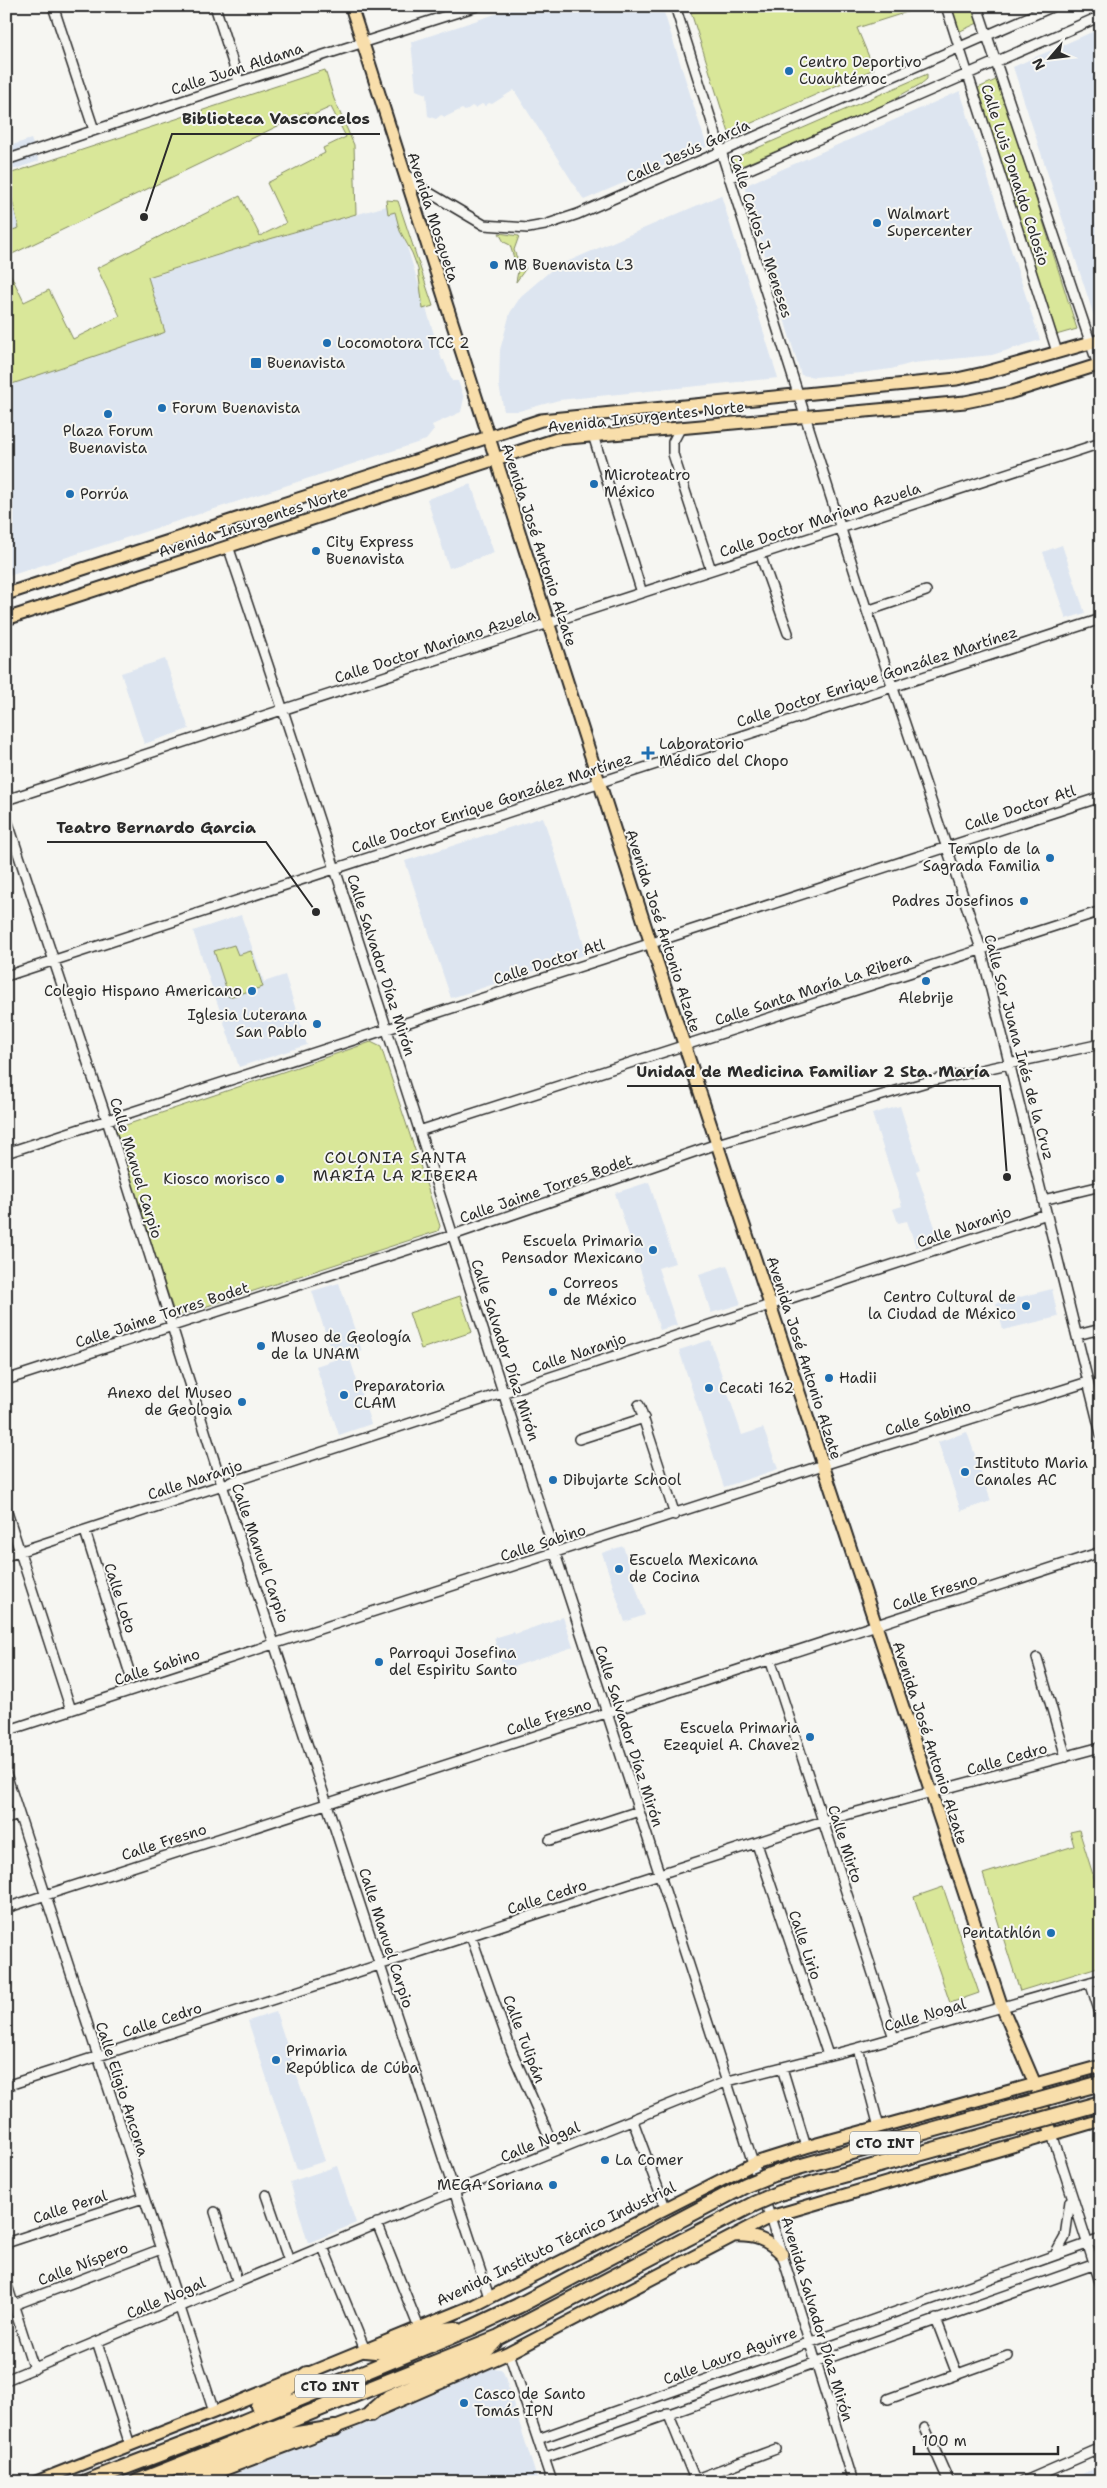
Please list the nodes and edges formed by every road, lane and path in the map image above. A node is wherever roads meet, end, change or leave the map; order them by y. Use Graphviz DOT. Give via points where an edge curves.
graph roads {
  1 [pos="53,6"];
  2 [pos="215,6"];
  3 [pos="351,6"];
  4 [pos="477,6"];
  5 [pos="675,6"];
  6 [pos="946,6"];
  7 [pos="977,6"];
  8 [pos="1054,6"];
  9 [pos="1101,16"];
  10 [pos="987,36"];
  11 [pos="362,42"];
  12 [pos="959,48"];
  13 [pos="996,62"];
  14 [pos="968,75"];
  15 [pos="239,82"];
  16 [pos="94,130"];
  17 [pos="720,152"];
  18 [pos="6,160"];
  19 [pos="403,170"];
  20 [pos="729,178"];
  21 [pos="1095,341"];
  22 [pos="1057,352"];
  23 [pos="1100,368"];
  24 [pos="797,395"];
  25 [pos="804,416"];
  26 [pos="681,427"];
  27 [pos="593,434"];
  28 [pos="488,436"];
  29 [pos="1101,443"];
  30 [pos="495,458"];
  31 [pos="840,528"];
  32 [pos="228,546"];
  33 [pos="760,554"];
  34 [pos="711,570"];
  35 [pos="926,591"];
  36 [pos="642,593"];
  37 [pos="6,594"];
  38 [pos="866,611"];
  39 [pos="6,619"];
  40 [pos="1101,619"];
  41 [pos="550,623"];
  42 [pos="788,633"];
  43 [pos="892,687"];
  44 [pos="282,711"];
  45 [pos="600,782"];
  46 [pos="1101,797"];
  47 [pos="6,800"];
  48 [pos="6,817"];
  49 [pos="947,847"];
  50 [pos="335,869"];
  51 [pos="1101,911"];
  52 [pos="651,944"];
  53 [pos="980,949"];
  54 [pos="53,961"];
  55 [pos="6,976"];
  56 [pos="388,1030"];
  57 [pos="1101,1044"];
  58 [pos="684,1045"];
  59 [pos="1010,1064"];
  60 [pos="107,1120"];
  61 [pos="419,1131"];
  62 [pos="717,1144"];
  63 [pos="6,1153"];
  64 [pos="1101,1186"];
  65 [pos="1044,1200"];
  66 [pos="1047,1214"];
  67 [pos="453,1235"];
  68 [pos="772,1306"];
  69 [pos="172,1325"];
  70 [pos="1101,1329"];
  71 [pos="1077,1335"];
  72 [pos="6,1380"];
  73 [pos="1088,1382"];
  74 [pos="503,1392"];
  75 [pos="639,1405"];
  76 [pos="644,1418"];
  77 [pos="1101,1434"];
  78 [pos="579,1439"];
  79 [pos="823,1465"];
  80 [pos="222,1485"];
  81 [pos="6,1509"];
  82 [pos="675,1515"];
  83 [pos="85,1531"];
  84 [pos="20,1552"];
  85 [pos="1101,1552"];
  86 [pos="555,1553"];
  87 [pos="6,1556"];
  88 [pos="876,1626"];
  89 [pos="276,1643"];
  90 [pos="1037,1658"];
  91 [pos="770,1659"];
  92 [pos="130,1674"];
  93 [pos="71,1710"];
  94 [pos="607,1712"];
  95 [pos="6,1731"];
  96 [pos="1101,1747"];
  97 [pos="1066,1757"];
  98 [pos="6,1774"];
  99 [pos="932,1794"];
  100 [pos="328,1804"];
  101 [pos="639,1811"];
  102 [pos="20,1815"];
  103 [pos="6,1819"];
  104 [pos="823,1821"];
  105 [pos="550,1840"];
  106 [pos="757,1844"];
  107 [pos="661,1874"];
  108 [pos="45,1896"];
  109 [pos="6,1908"];
  110 [pos="471,1936"];
  111 [pos="380,1964"];
  112 [pos="1101,1979"];
  113 [pos="1090,1982"];
  114 [pos="1002,2007"];
  115 [pos="1101,2016"];
  116 [pos="894,2038"];
  117 [pos="858,2048"];
  118 [pos="97,2055"];
  119 [pos="828,2055"];
  120 [pos="1101,2066"];
  121 [pos="782,2068"];
  122 [pos="728,2081"];
  123 [pos="1101,2083"];
  124 [pos="1035,2084"];
  125 [pos="6,2086"];
  126 [pos="1101,2103"];
  127 [pos="633,2120"];
  128 [pos="1101,2120"];
  129 [pos="879,2127"];
  130 [pos="1052,2134"];
  131 [pos="806,2147"];
  132 [pos="555,2150"];
  133 [pos="755,2163"];
  134 [pos="455,2191"];
  135 [pos="266,2194"];
  136 [pos="143,2198"];
  137 [pos="1071,2198"];
  138 [pos="665,2207"];
  139 [pos="215,2212"];
  140 [pos="770,2217"];
  141 [pos="377,2224"];
  142 [pos="731,2236"];
  143 [pos="1101,2239"];
  144 [pos="6,2243"];
  145 [pos="1087,2244"];
  146 [pos="323,2246"];
  147 [pos="161,2249"];
  148 [pos="782,2254"];
  149 [pos="1055,2255"];
  150 [pos="289,2261"];
  151 [pos="1097,2263"];
  152 [pos="6,2282"];
  153 [pos="238,2283"];
  154 [pos="1101,2285"];
  155 [pos="489,2298"];
  156 [pos="14,2305"];
  157 [pos="179,2307"];
  158 [pos="936,2319"];
  159 [pos="419,2328"];
  160 [pos="471,2328"];
  161 [pos="499,2337"];
  162 [pos="97,2342"];
  163 [pos="810,2342"];
  164 [pos="366,2350"];
  165 [pos="509,2353"];
  166 [pos="1008,2356"];
  167 [pos="816,2362"];
  168 [pos="34,2369"];
  169 [pos="307,2374"];
  170 [pos="957,2374"];
  171 [pos="6,2380"];
  172 [pos="888,2399"];
  173 [pos="214,2412"];
  174 [pos="668,2413"];
  175 [pos="370,2414"];
  176 [pos="335,2428"];
  177 [pos="926,2428"];
  178 [pos="538,2439"];
  179 [pos="130,2445"];
  180 [pos="776,2448"];
  181 [pos="1101,2448"];
  182 [pos="165,2452"];
  183 [pos="544,2458"];
  184 [pos="174,2468"];
  185 [pos="693,2481"];
  186 [pos="36,2482"];
  187 [pos="86,2482"];
  188 [pos="137,2482"];
  189 [pos="190,2482"];
  190 [pos="552,2482"];
  191 [pos="853,2482"];
  192 [pos="949,2482"];
  193 [pos="1023,2482"];
  1 -- 16 [label="street"];
  2 -- 15 [label="street"];
  3 -- 11 [label="main road, Avenida Mosqueta"];
  4 -- 11 [label="street, Calle Juan Aldama"];
  5 -- 17 [label="street, Calle Carlos J. Meneses"];
  6 -- 12 [label="street, Calle Luis Donaldo Colosio"];
  7 -- 10 [label="street, Calle Luis Donaldo Colosio"];
  8 -- 10 [label="street, Calle Jesús García"];
  9 -- 13 [label="street"];
  10 -- 12 [label="street, Calle Jesús García"];
  10 -- 13 [label="street, Calle Luis Donaldo Colosio"];
  11 -- 15 [label="street, Calle Juan Aldama"];
  11 -- 19 [label="main road, Avenida Mosqueta"];
  12 -- 14 [label="street, Calle Luis Donaldo Colosio"];
  12 -- 17 [label="street, Calle Jesús García"];
  13 -- 14 [label="street"];
  13 -- 21 [label="street, Calle Luis Donaldo Colosio"];
  14 -- 20 [label="street"];
  14 -- 22 [label="street, Calle Luis Donaldo Colosio"];
  15 -- 16 [label="street, Calle Juan Aldama"];
  16 -- 18 [label="street, Calle Juan Aldama"];
  17 -- 19 [label="street, Calle Jesús García" via="578,214 528,228 478,223 418,186"];
  17 -- 20 [label="street, Calle Carlos J. Meneses"];
  19 -- 28 [label="main road, Avenida Mosqueta"];
  20 -- 24 [label="street, Calle Carlos J. Meneses"];
  21 -- 22 [label="main road, Avenida Insurgentes Norte"];
  21 -- 23 [label="street, Calle Luis Donaldo Colosio"];
  22 -- 24 [label="main road, Avenida Insurgentes Norte" via="957,379"];
  23 -- 25 [label="main road, Avenida Insurgentes Norte" via="980,399"];
  24 -- 25 [label="street, Calle Carlos J. Meneses"];
  24 -- 28 [label="main road, Avenida Insurgentes Norte" via="567,416 541,420"];
  25 -- 26 [label="main road, Avenida Insurgentes Norte"];
  25 -- 31 [label="street, Calle Sor Juana Inés de la Cruz"];
  26 -- 27 [label="main road, Avenida Insurgentes Norte"];
  26 -- 34 [label="street" via="672,442 673,454"];
  27 -- 30 [label="main road, Avenida Insurgentes Norte" via="550,440"];
  27 -- 36 [label="street"];
  28 -- 30 [label="main road, Avenida José Antonio Alzate"];
  28 -- 37 [label="main road, Avenida Insurgentes Norte"];
  29 -- 31 [label="street, Calle Doctor Mariano Azuela"];
  30 -- 32 [label="main road, Avenida Insurgentes Norte"];
  30 -- 41 [label="main road, Avenida José Antonio Alzate"];
  31 -- 33 [label="street, Calle Doctor Mariano Azuela"];
  31 -- 38 [label="street, Calle Sor Juana Inés de la Cruz"];
  32 -- 39 [label="main road, Avenida Insurgentes Norte"];
  32 -- 44 [label="street, Calle Salvador Díaz Mirón"];
  33 -- 34 [label="street, Calle Doctor Mariano Azuela"];
  33 -- 42 [label="street"];
  34 -- 36 [label="street, Calle Doctor Mariano Azuela"];
  35 -- 38 [label="street"];
  36 -- 41 [label="street, Calle Doctor Mariano Azuela"];
  38 -- 43 [label="street, Calle Sor Juana Inés de la Cruz"];
  40 -- 43 [label="street, Calle Doctor Enrique González Martínez"];
  41 -- 44 [label="street, Calle Doctor Mariano Azuela"];
  41 -- 45 [label="main road, Avenida José Antonio Alzate"];
  43 -- 45 [label="street, Calle Doctor Enrique González Martínez"];
  43 -- 49 [label="street, Calle Sor Juana Inés de la Cruz"];
  44 -- 47 [label="street, Calle Doctor Mariano Azuela"];
  44 -- 50 [label="street, Calle Salvador Díaz Mirón"];
  45 -- 50 [label="street, Calle Doctor Enrique González Martínez"];
  45 -- 52 [label="main road, Avenida José Antonio Alzate"];
  46 -- 49 [label="street, Calle Doctor Atl"];
  48 -- 54 [label="street, Calle Manuel Carpio"];
  49 -- 52 [label="street, Calle Doctor Atl"];
  49 -- 53 [label="street, Calle Sor Juana Inés de la Cruz"];
  50 -- 54 [label="street, Calle Doctor Enrique González Martínez"];
  50 -- 56 [label="street, Calle Salvador Díaz Mirón"];
  51 -- 53 [label="street, Calle Santa María La Ribera"];
  52 -- 56 [label="street, Calle Doctor Atl"];
  52 -- 58 [label="main road, Avenida José Antonio Alzate"];
  53 -- 58 [label="street, Calle Santa María La Ribera"];
  53 -- 59 [label="street, Calle Sor Juana Inés de la Cruz"];
  54 -- 55 [label="street, Calle Doctor Enrique González Martínez"];
  54 -- 60 [label="street, Calle Manuel Carpio"];
  56 -- 60 [label="street, Calle Doctor Atl"];
  56 -- 61 [label="street, Calle Salvador Díaz Mirón"];
  57 -- 59 [label="street, Calle Jaime Torres Bodet"];
  58 -- 61 [label="street, Calle Santa María La Ribera"];
  58 -- 62 [label="main road, Avenida José Antonio Alzate"];
  59 -- 62 [label="street, Calle Jaime Torres Bodet" via="930,1081"];
  59 -- 65 [label="street, Calle Sor Juana Inés de la Cruz"];
  60 -- 63 [label="street, Calle Doctor Atl"];
  60 -- 69 [label="street, Calle Manuel Carpio"];
  61 -- 67 [label="street, Calle Salvador Díaz Mirón"];
  62 -- 67 [label="street, Calle Jaime Torres Bodet"];
  62 -- 68 [label="main road, Avenida José Antonio Alzate"];
  64 -- 65 [label="street"];
  65 -- 66 [label="street, Calle Sor Juana Inés de la Cruz"];
  66 -- 68 [label="street, Calle Naranjo"];
  66 -- 71 [label="street, Calle Sor Juana Inés de la Cruz"];
  67 -- 69 [label="street, Calle Jaime Torres Bodet"];
  67 -- 74 [label="street, Calle Salvador Díaz Mirón"];
  68 -- 74 [label="street, Calle Naranjo"];
  68 -- 79 [label="main road, Avenida José Antonio Alzate"];
  69 -- 72 [label="street, Calle Jaime Torres Bodet"];
  69 -- 80 [label="street, Calle Manuel Carpio"];
  70 -- 71 [label="street"];
  71 -- 73 [label="street, Calle Sor Juana Inés de la Cruz"];
  73 -- 77 [label="street, Calle Sor Juana Inés de la Cruz"];
  73 -- 79 [label="street, Calle Sabino"];
  74 -- 80 [label="street, Calle Naranjo"];
  74 -- 86 [label="street, Calle Salvador Díaz Mirón"];
  75 -- 76 [label="street"];
  76 -- 78 [label="street"];
  76 -- 82 [label="street"];
  79 -- 82 [label="street, Calle Sabino"];
  79 -- 88 [label="main road, Avenida José Antonio Alzate"];
  80 -- 83 [label="street, Calle Naranjo"];
  80 -- 89 [label="street, Calle Manuel Carpio"];
  81 -- 84 [label="street"];
  82 -- 86 [label="street, Calle Sabino"];
  83 -- 84 [label="street, Calle Naranjo"];
  83 -- 92 [label="street, Calle Loto"];
  84 -- 87 [label="street, Calle Naranjo"];
  84 -- 93 [label="street"];
  85 -- 88 [label="street, Calle Fresno"];
  86 -- 89 [label="street, Calle Sabino"];
  86 -- 94 [label="street, Calle Salvador Díaz Mirón"];
  88 -- 91 [label="street, Calle Fresno"];
  88 -- 99 [label="main road, Avenida José Antonio Alzate"];
  89 -- 93 [label="street, Calle Sabino"];
  89 -- 100 [label="street, Calle Manuel Carpio"];
  90 -- 97 [label="street"];
  91 -- 94 [label="street, Calle Fresno"];
  91 -- 104 [label="street, Calle Mirto"];
  93 -- 95 [label="street, Calle Sabino"];
  94 -- 100 [label="street, Calle Fresno"];
  94 -- 101 [label="street, Calle Salvador Díaz Mirón"];
  96 -- 97 [label="street, Calle Cedro"];
  97 -- 99 [label="street, Calle Cedro"];
  98 -- 102 [label="street, Calle Eligio Ancona"];
  99 -- 104 [label="street, Calle Cedro"];
  99 -- 114 [label="main road, Avenida José Antonio Alzate"];
  100 -- 108 [label="street, Calle Fresno"];
  100 -- 111 [label="street, Calle Manuel Carpio"];
  101 -- 105 [label="street"];
  101 -- 107 [label="street, Calle Salvador Díaz Mirón"];
  102 -- 103 [label="street"];
  102 -- 108 [label="street, Calle Eligio Ancona"];
  104 -- 106 [label="street, Calle Cedro"];
  104 -- 116 [label="street, Calle Mirto"];
  106 -- 107 [label="street, Calle Cedro"];
  106 -- 119 [label="street, Calle Lirio"];
  107 -- 110 [label="street, Calle Cedro"];
  107 -- 122 [label="street, Calle Salvador Díaz Mirón"];
  108 -- 109 [label="street, Calle Fresno"];
  108 -- 118 [label="street, Calle Eligio Ancona"];
  110 -- 111 [label="street, Calle Cedro"];
  110 -- 132 [label="street, Calle Tulipán" via="512,2052"];
  111 -- 118 [label="street, Calle Cedro"];
  111 -- 134 [label="street, Calle Manuel Carpio"];
  112 -- 113 [label="street, Calle Nogal"];
  113 -- 114 [label="street, Calle Nogal"];
  113 -- 115 [label="street"];
  114 -- 116 [label="street, Calle Nogal"];
  114 -- 124 [label="main road, Avenida José Antonio Alzate"];
  116 -- 117 [label="street, Calle Nogal"];
  117 -- 119 [label="street, Calle Nogal"];
  117 -- 129 [label="street"];
  118 -- 125 [label="street, Calle Cedro"];
  118 -- 136 [label="street, Calle Eligio Ancona"];
  119 -- 121 [label="street, Calle Nogal"];
  120 -- 124 [label="main road, Avenida Instituto Técnico Industrial / CTO INT"];
  121 -- 122 [label="street, Calle Nogal"];
  121 -- 131 [label="street"];
  122 -- 127 [label="street, Calle Nogal"];
  122 -- 133 [label="street, Calle Salvador Díaz Mirón"];
  123 -- 160 [label="highway, CTO INT, bridge" via="773,2174"];
  124 -- 129 [label="main road, Avenida Instituto Técnico Industrial / CTO INT"];
  124 -- 130 [label="main road, Avenida José Antonio Alzate"];
  126 -- 161 [label="highway, CTO INT, bridge" via="779,2193"];
  127 -- 132 [label="street, Calle Nogal"];
  127 -- 138 [label="street"];
  128 -- 130 [label="main road, CTO INT"];
  129 -- 131 [label="main road, Avenida Instituto Técnico Industrial / CTO INT"];
  130 -- 137 [label="street, Avenida José Antonio Alzate"];
  130 -- 140 [label="main road, CTO INT"];
  131 -- 133 [label="main road, Avenida Instituto Técnico Industrial / CTO INT"];
  132 -- 134 [label="street, Calle Nogal"];
  133 -- 138 [label="main road, Avenida Instituto Técnico Industrial / CTO INT"];
  133 -- 140 [label="street, Avenida Salvador Díaz Mirón"];
  134 -- 141 [label="street, Calle Nogal"];
  134 -- 155 [label="street, Calle Manuel Carpio"];
  135 -- 150 [label="street"];
  136 -- 144 [label="street, Calle Peral"];
  136 -- 147 [label="street, Calle Eligio Ancona"];
  137 -- 145 [label="street, Avenida José Antonio Alzate"];
  137 -- 149 [label="street" via="1065,2238"];
  138 -- 155 [label="main road, Avenida Instituto Técnico Industrial / CTO INT"];
  139 -- 153 [label="street"];
  140 -- 142 [label="main road, CTO INT"];
  140 -- 148 [label="street, Avenida Salvador Díaz Mirón"];
  141 -- 146 [label="street, Calle Nogal"];
  141 -- 159 [label="street"];
  142 -- 148 [label="main road" via="755,2236"];
  142 -- 165 [label="main road, CTO INT"];
  143 -- 145 [label="street, Calle Lauro Aguirre"];
  145 -- 149 [label="street, Calle Lauro Aguirre"];
  145 -- 151 [label="street, Avenida José Antonio Alzate"];
  146 -- 150 [label="street, Calle Nogal"];
  146 -- 164 [label="street"];
  147 -- 156 [label="street, Calle Níspero"];
  147 -- 157 [label="street, Calle Eligio Ancona"];
  148 -- 163 [label="street, Avenida Salvador Díaz Mirón"];
  149 -- 163 [label="street, Calle Lauro Aguirre"];
  150 -- 153 [label="street, Calle Nogal"];
  151 -- 154 [label="street, Avenida José Antonio Alzate"];
  151 -- 158 [label="street"];
  152 -- 156 [label="street"];
  153 -- 157 [label="street, Calle Nogal"];
  155 -- 159 [label="main road, Avenida Instituto Técnico Industrial / CTO INT"];
  156 -- 168 [label="street"];
  157 -- 162 [label="street, Calle Nogal"];
  157 -- 173 [label="street, Calle Eligio Ancona"];
  158 -- 167 [label="street"];
  158 -- 170 [label="street"];
  159 -- 164 [label="main road, Avenida Instituto Técnico Industrial / CTO INT"];
  160 -- 164 [label="highway" via="438,2331 386,2352"];
  160 -- 182 [label="highway, CTO INT"];
  161 -- 175 [label="highway" via="479,2358 390,2397"];
  161 -- 184 [label="highway, CTO INT"];
  162 -- 168 [label="street, Calle Nogal"];
  162 -- 179 [label="street"];
  163 -- 167 [label="street, Avenida Salvador Díaz Mirón"];
  163 -- 178 [label="street, Calle Lauro Aguirre"];
  164 -- 169 [label="main road, Avenida Instituto Técnico Industrial / CTO INT"];
  165 -- 175 [label="main road, CTO INT"];
  165 -- 178 [label="street"];
  166 -- 170 [label="street"];
  167 -- 174 [label="street"];
  167 -- 191 [label="street, Avenida Salvador Díaz Mirón"];
  168 -- 171 [label="street, Calle Nogal"];
  169 -- 173 [label="main road, Avenida Instituto Técnico Industrial / CTO INT"];
  169 -- 182 [label="highway" via="272,2400 185,2436"];
  170 -- 172 [label="street"];
  173 -- 179 [label="main road, Avenida Instituto Técnico Industrial / CTO INT"];
  174 -- 183 [label="street"];
  174 -- 185 [label="street"];
  175 -- 176 [label="main road, CTO INT"];
  176 -- 184 [label="highway" via="291,2435 199,2470"];
  176 -- 189 [label="main road, CTO INT"];
  177 -- 192 [label="street"];
  178 -- 183 [label="street"];
  179 -- 186 [label="main road, Avenida Instituto Técnico Industrial / CTO INT"];
  180 -- 185 [label="street"];
  181 -- 193 [label="street"];
  182 -- 187 [label="highway, CTO INT"];
  183 -- 190 [label="street"];
  184 -- 188 [label="highway, CTO INT"];
}
